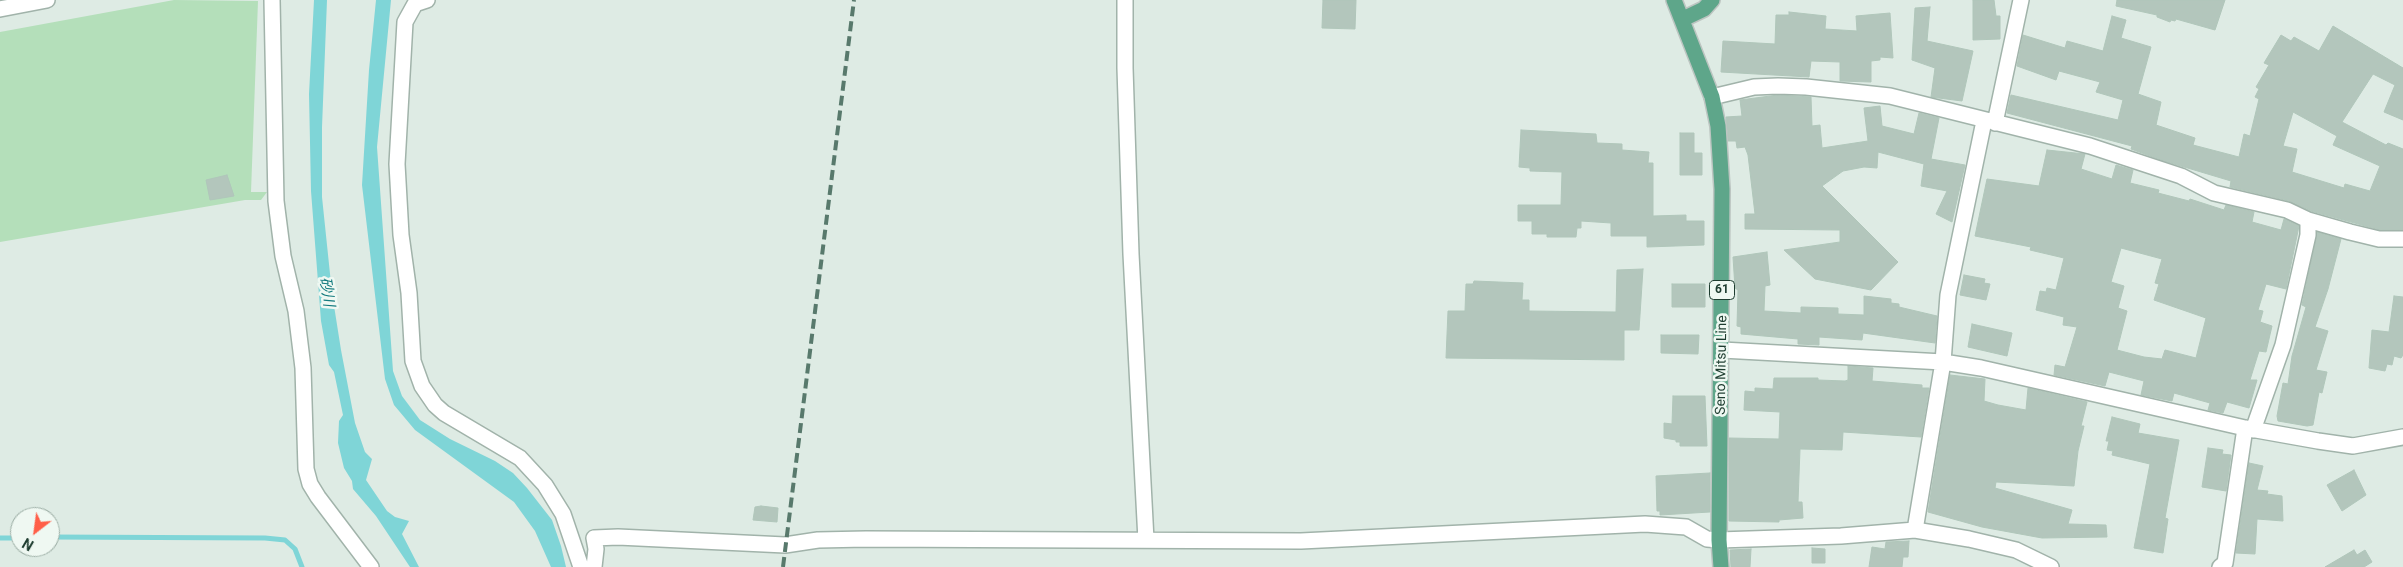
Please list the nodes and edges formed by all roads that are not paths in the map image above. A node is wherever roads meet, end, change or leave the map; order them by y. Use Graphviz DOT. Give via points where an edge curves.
graph roads {
  1 [pos="47,0"];
  2 [pos="272,0"];
  3 [pos="427,0"];
  4 [pos="1125,0"];
  5 [pos="1674,0"];
  6 [pos="1712,0"];
  7 [pos="2021,0"];
  8 [pos="0,9"];
  9 [pos="1683,19"];
  10 [pos="1712,97"];
  11 [pos="1989,122"];
  12 [pos="2308,220"];
  13 [pos="2403,239"];
  14 [pos="1722,350"];
  15 [pos="1942,362"];
  16 [pos="2249,429"];
  17 [pos="2403,437"];
  18 [pos="1915,530"];
  19 [pos="1146,540"];
  20 [pos="1719,540"];
  21 [pos="371,567"];
  22 [pos="581,567"];
  23 [pos="594,567"];
  24 [pos="1721,567"];
  25 [pos="2051,567"];
  26 [pos="2220,567"];
  1 -- 8 [label="street"];
  2 -- 21 [label="street" via="276,201 302,358 306,469 318,497"];
  3 -- 22 [label="street" via="415,4 405,22 397,164 413,361 422,386 435,406 520,458 545,485 563,514"];
  4 -- 19 [label="street" via="1131,254"];
  5 -- 9 [label="main road, Seno Mitsu Line / 61"];
  6 -- 9 [label="main road" via="1704,9"];
  7 -- 11 [label="street"];
  9 -- 10 [label="main road, Seno Mitsu Line / 61"];
  10 -- 11 [label="street" via="1754,87 1806,87 1890,96"];
  10 -- 14 [label="main road, Seno Mitsu Line / 61" via="1718,126 1722,189"];
  11 -- 12 [label="street" via="2106,151 2182,176 2214,193 2287,210"];
  11 -- 15 [label="street" via="1948,295"];
  12 -- 13 [label="street" via="2379,239"];
  12 -- 16 [label="street" via="2308,235 2283,345"];
  14 -- 15 [label="street"];
  14 -- 20 [label="main road, Seno Mitsu Line / 61"];
  15 -- 16 [label="street"];
  15 -- 18 [label="street"];
  16 -- 17 [label="street" via="2353,446"];
  16 -- 26 [label="street" via="2225,563"];
  18 -- 20 [label="street"];
  18 -- 25 [label="street" via="1969,538 2016,550"];
  19 -- 20 [label="street" via="1301,541 1645,524 1686,527 1707,539"];
  19 -- 23 [label="street" via="818,540 785,545 594,538"];
  20 -- 24 [label="main road, Seno Mitsu Line / 61"];
}
